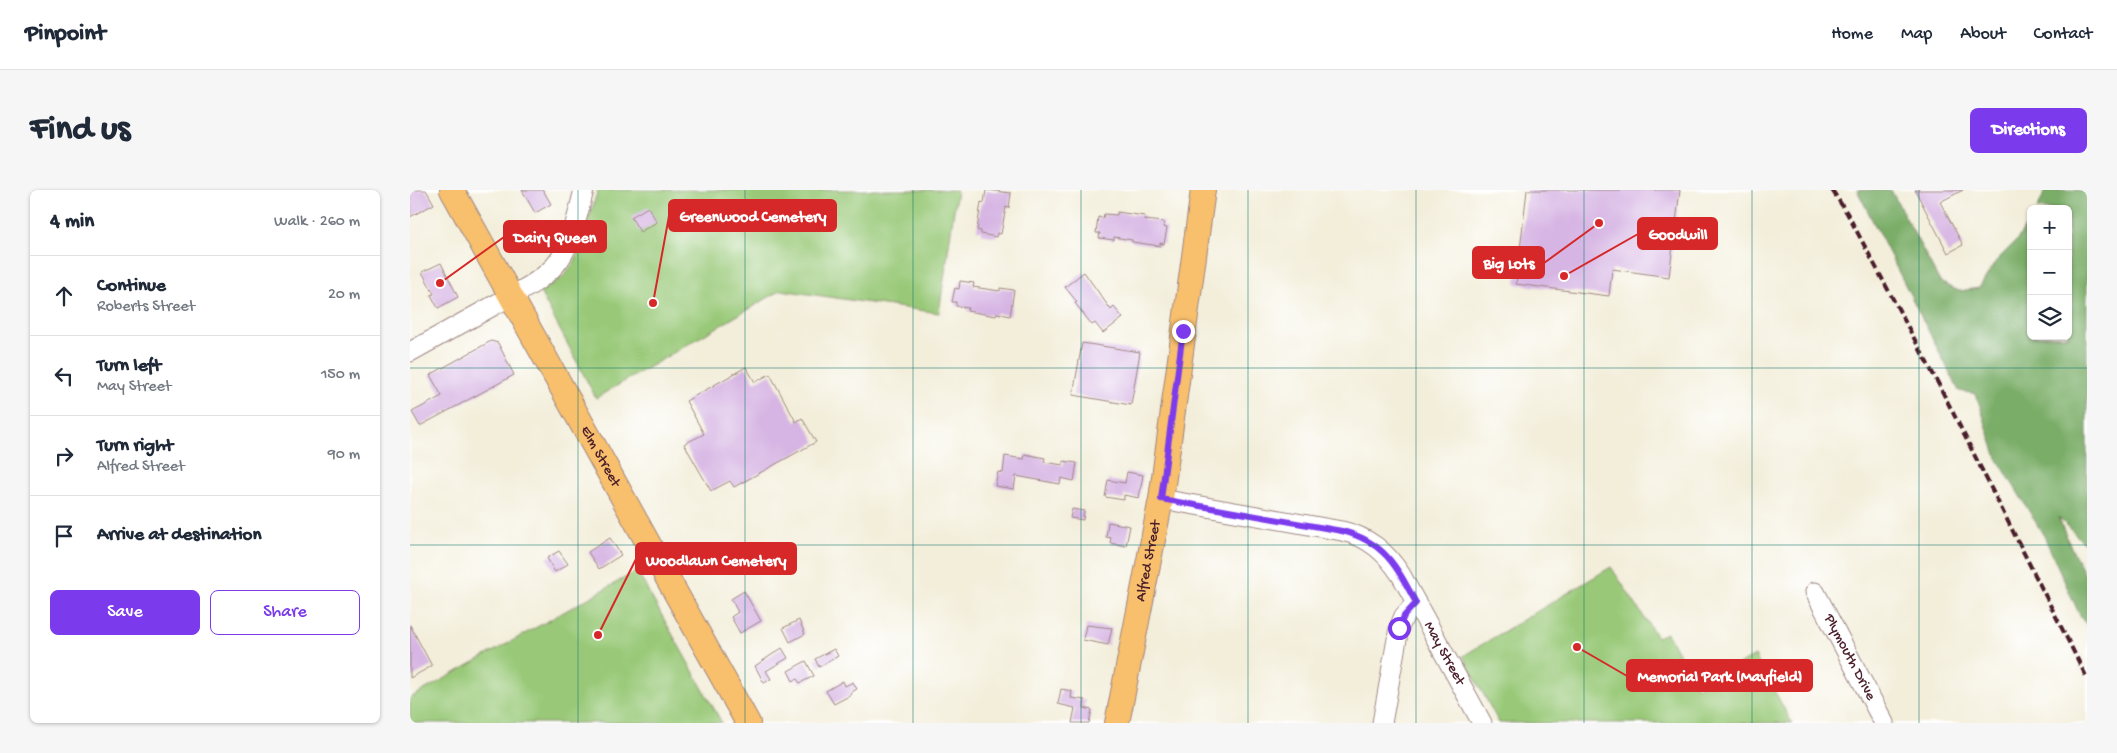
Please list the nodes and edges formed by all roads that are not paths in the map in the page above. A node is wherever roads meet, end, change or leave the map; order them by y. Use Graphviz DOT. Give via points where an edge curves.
graph roads {
  1 [pos="452,190"];
  2 [pos="584,190"];
  3 [pos="1203,190"];
  4 [pos="510,296"];
  5 [pos="410,352"];
  6 [pos="1161,499"];
  7 [pos="1815,592"];
  8 [pos="1416,603"];
  9 [pos="748,723"];
  10 [pos="1117,723"];
  11 [pos="1382,723"];
  12 [pos="1482,723"];
  13 [pos="1884,723"];
  1 -- 4 [label="main road, Elm Street"];
  2 -- 4 [label="street" via="573,231 558,261 538,279"];
  3 -- 6 [label="main road, Alfred Street"];
  4 -- 5 [label="street"];
  4 -- 9 [label="main road, Elm Street"];
  6 -- 8 [label="street, May Street" via="1356,535 1375,544 1390,558"];
  6 -- 10 [label="main road, Alfred Street"];
  7 -- 13 [label="street, Plymouth Drive"];
  8 -- 11 [label="street" via="1404,616 1399,628"];
  8 -- 12 [label="street, May Street"];
}
